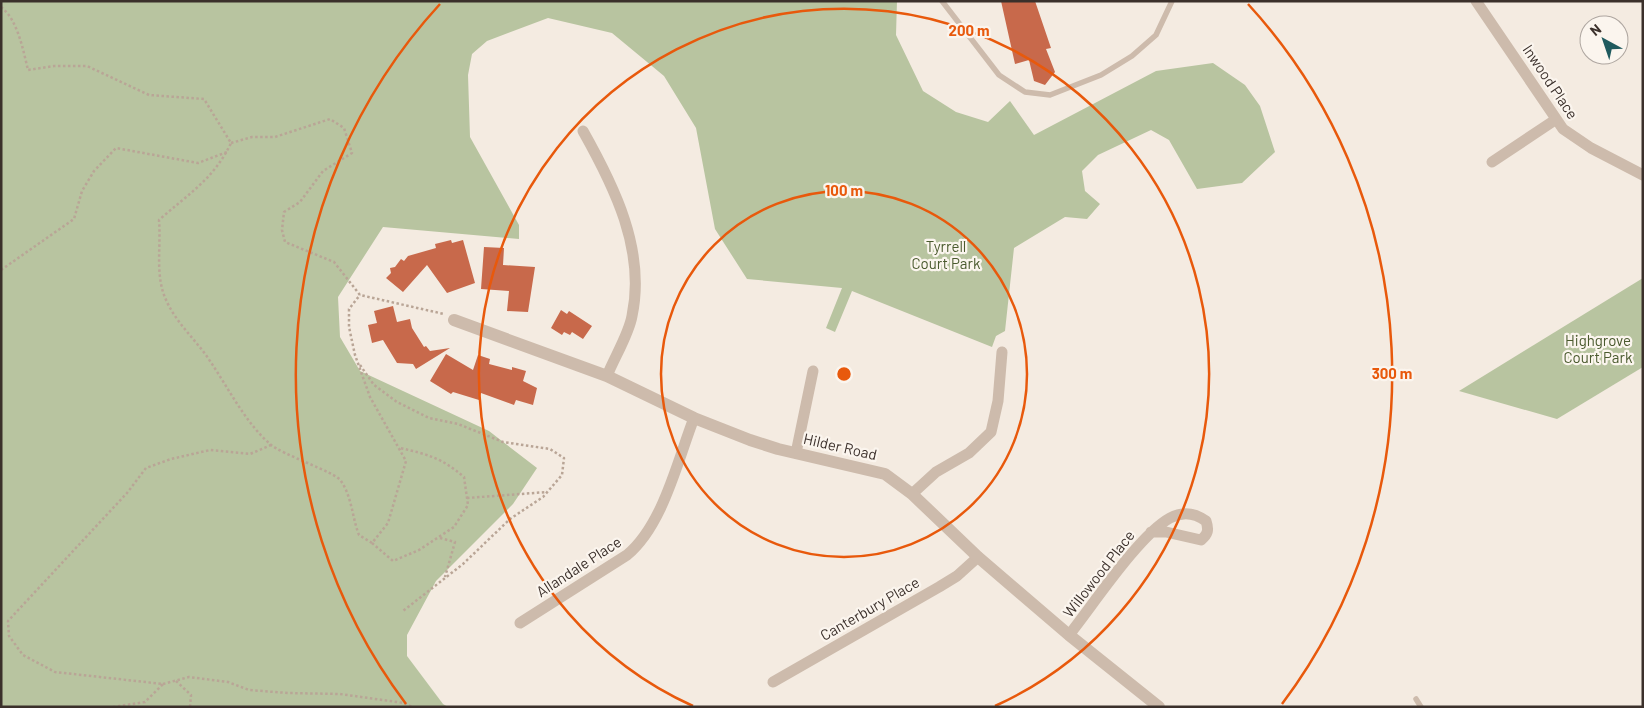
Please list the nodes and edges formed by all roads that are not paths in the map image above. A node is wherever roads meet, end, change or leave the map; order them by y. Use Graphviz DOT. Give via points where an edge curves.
graph roads {
  1 [pos="942,1"];
  2 [pos="1172,1"];
  3 [pos="1476,1"];
  4 [pos="1555,120"];
  5 [pos="583,131"];
  6 [pos="1492,162"];
  7 [pos="1643,175"];
  8 [pos="454,320"];
  9 [pos="1002,352"];
  10 [pos="813,371"];
  11 [pos="607,376"];
  12 [pos="694,418"];
  13 [pos="796,453"];
  14 [pos="912,494"];
  15 [pos="1152,532"];
  16 [pos="978,557"];
  17 [pos="520,623"];
  18 [pos="1069,635"];
  19 [pos="773,682"];
  20 [pos="1416,699"];
  21 [pos="1159,707"];
  22 [pos="1421,707"];
  1 -- 2 [label="lane" via="999,75 1025,92 1050,95 1101,74 1132,56 1156,35"];
  3 -- 4 [label="street, Inwood Place"];
  4 -- 6 [label="street"];
  4 -- 7 [label="street, Inwood Place" via="1574,137"];
  5 -- 11 [label="street" via="622,211 630,240 635,287 632,317"];
  8 -- 11 [label="street, Hilder Road"];
  9 -- 14 [label="street" via="998,401 991,432 969,453 936,472"];
  10 -- 13 [label="street"];
  11 -- 12 [label="street, Hilder Road"];
  12 -- 13 [label="street, Hilder Road" via="750,440"];
  12 -- 17 [label="street, Allandale Place" via="660,508 640,544"];
  13 -- 14 [label="street, Hilder Road" via="885,474"];
  14 -- 16 [label="street, Hilder Road"];
  15 -- 18 [label="street, Willowood Place"];
  16 -- 18 [label="street, Hilder Road"];
  16 -- 19 [label="street, Canterbury Place" via="945,583"];
  18 -- 21 [label="street, Hilder Road"];
  20 -- 22 [label="lane"];
}
